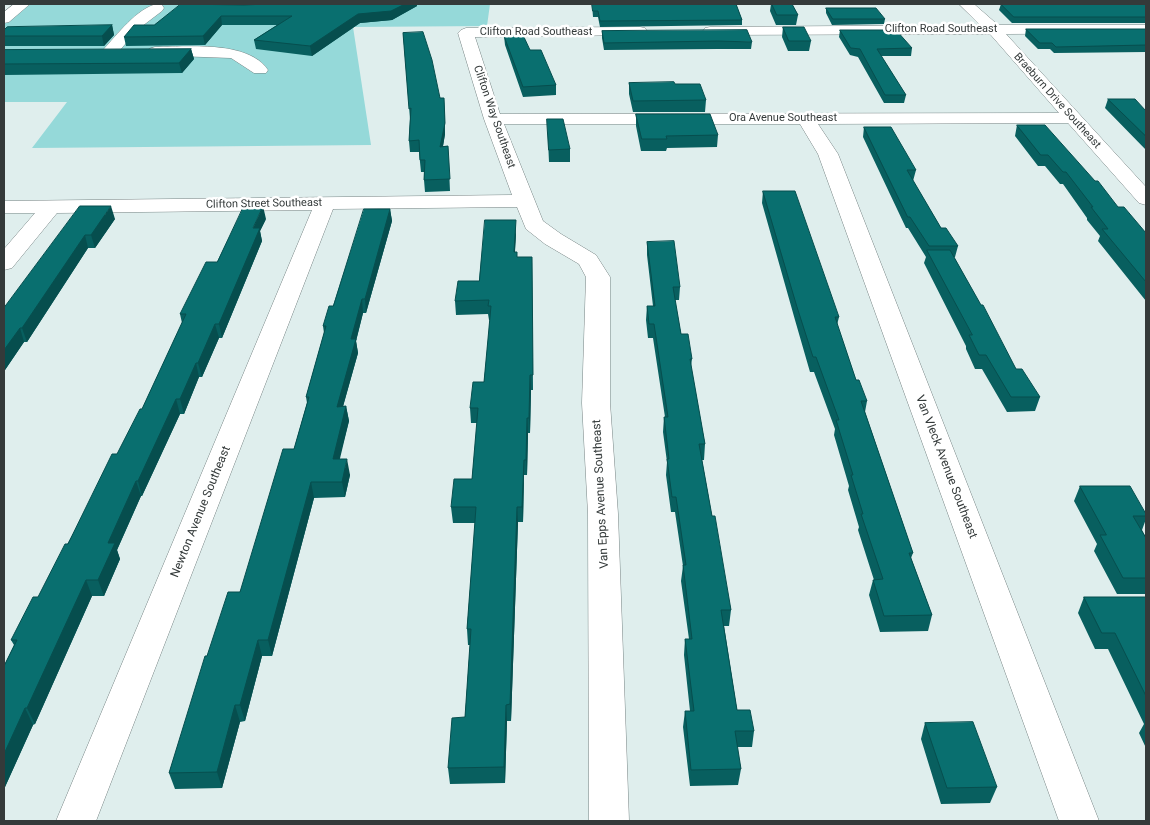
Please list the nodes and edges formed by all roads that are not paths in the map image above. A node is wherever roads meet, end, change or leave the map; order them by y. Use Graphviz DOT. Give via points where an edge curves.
graph roads {
  1 [pos="23,4"];
  2 [pos="966,4"];
  3 [pos="161,7"];
  4 [pos="4,19"];
  5 [pos="993,29"];
  6 [pos="1146,29"];
  7 [pos="655,31"];
  8 [pos="695,31"];
  9 [pos="466,32"];
  10 [pos="90,53"];
  11 [pos="109,53"];
  12 [pos="260,70"];
  13 [pos="805,117"];
  14 [pos="1072,118"];
  15 [pos="493,119"];
  16 [pos="1146,199"];
  17 [pos="524,201"];
  18 [pos="326,203"];
  19 [pos="4,208"];
  20 [pos="50,208"];
  21 [pos="4,263"];
  22 [pos="76,821"];
  23 [pos="609,821"];
  24 [pos="1079,821"];
  1 -- 4 [label="street"];
  2 -- 5 [label="street, Braeburn Drive Southeast"];
  3 -- 11 [label="street" via="132,27"];
  5 -- 6 [label="street, Clifton Road Southeast"];
  5 -- 8 [label="street, Clifton Road Southeast"];
  5 -- 14 [label="street, Braeburn Drive Southeast"];
  7 -- 9 [label="street, Clifton Road Southeast"];
  9 -- 15 [label="street, Clifton Way Southeast"];
  10 -- 11 [label="street"];
  11 -- 12 [label="street" via="236,54"];
  13 -- 14 [label="street, Ora Avenue Southeast"];
  13 -- 15 [label="street, Ora Avenue Southeast"];
  13 -- 24 [label="street, Van Vleck Avenue Southeast" via="828,154"];
  14 -- 16 [label="street, Braeburn Drive Southeast"];
  15 -- 17 [label="street, Clifton Way Southeast"];
  17 -- 18 [label="street, Clifton Street Southeast"];
  17 -- 23 [label="street, Van Epps Avenue Southeast" via="534,224 588,260 598,277 596,404 603,514"];
  18 -- 20 [label="street, Clifton Street Southeast"];
  18 -- 22 [label="street, Newton Avenue Southeast"];
  19 -- 20 [label="street, Clifton Street Southeast"];
  20 -- 21 [label="street"];
}
